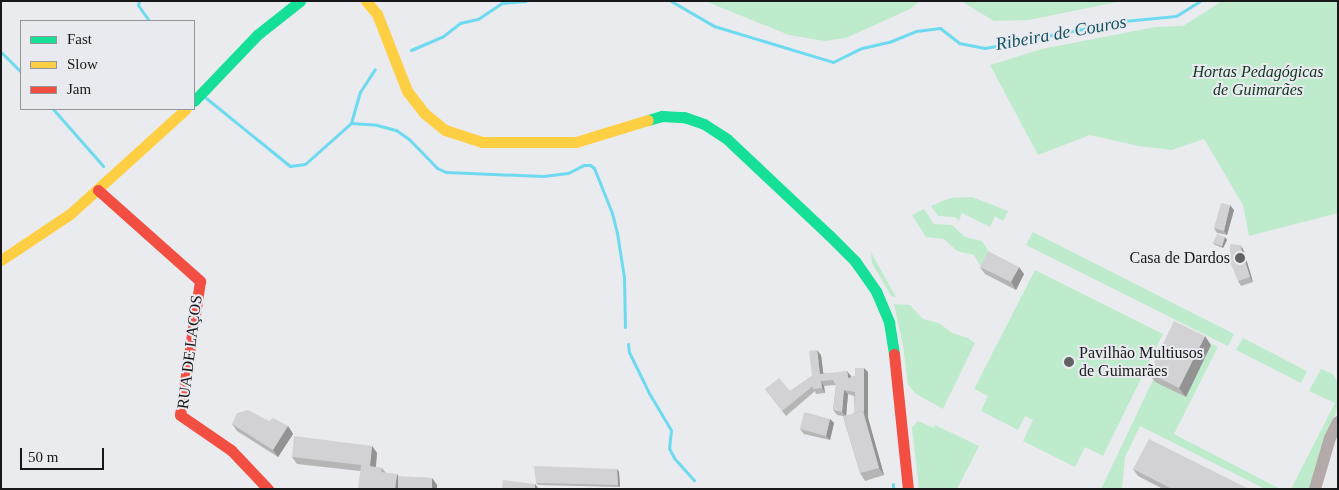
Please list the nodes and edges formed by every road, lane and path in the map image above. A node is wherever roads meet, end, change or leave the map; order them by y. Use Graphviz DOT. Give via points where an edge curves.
graph roads {
  1 [pos="300,1"];
  2 [pos="366,1"];
  3 [pos="377,7"];
  4 [pos="195,100"];
  5 [pos="185,110"];
  6 [pos="98,190"];
  7 [pos="1,260"];
  8 [pos="1338,422"];
  9 [pos="268,489"];
  10 [pos="908,489"];
  11 [pos="1316,489"];
  1 -- 4 [label="street" via="257,35"];
  2 -- 3 [label="street"];
  3 -- 10 [label="street" via="407,91 445,130 482,142 576,142 662,116 684,117 704,124 727,139 855,261 876,291 892,338"];
  5 -- 6 [label="street"];
  6 -- 7 [label="street" via="70,214"];
  6 -- 9 [label="street, RUA DE LAÇOS" via="200,281 180,416 231,450"];
  8 -- 11 [label="street" via="1330,438"];
}
